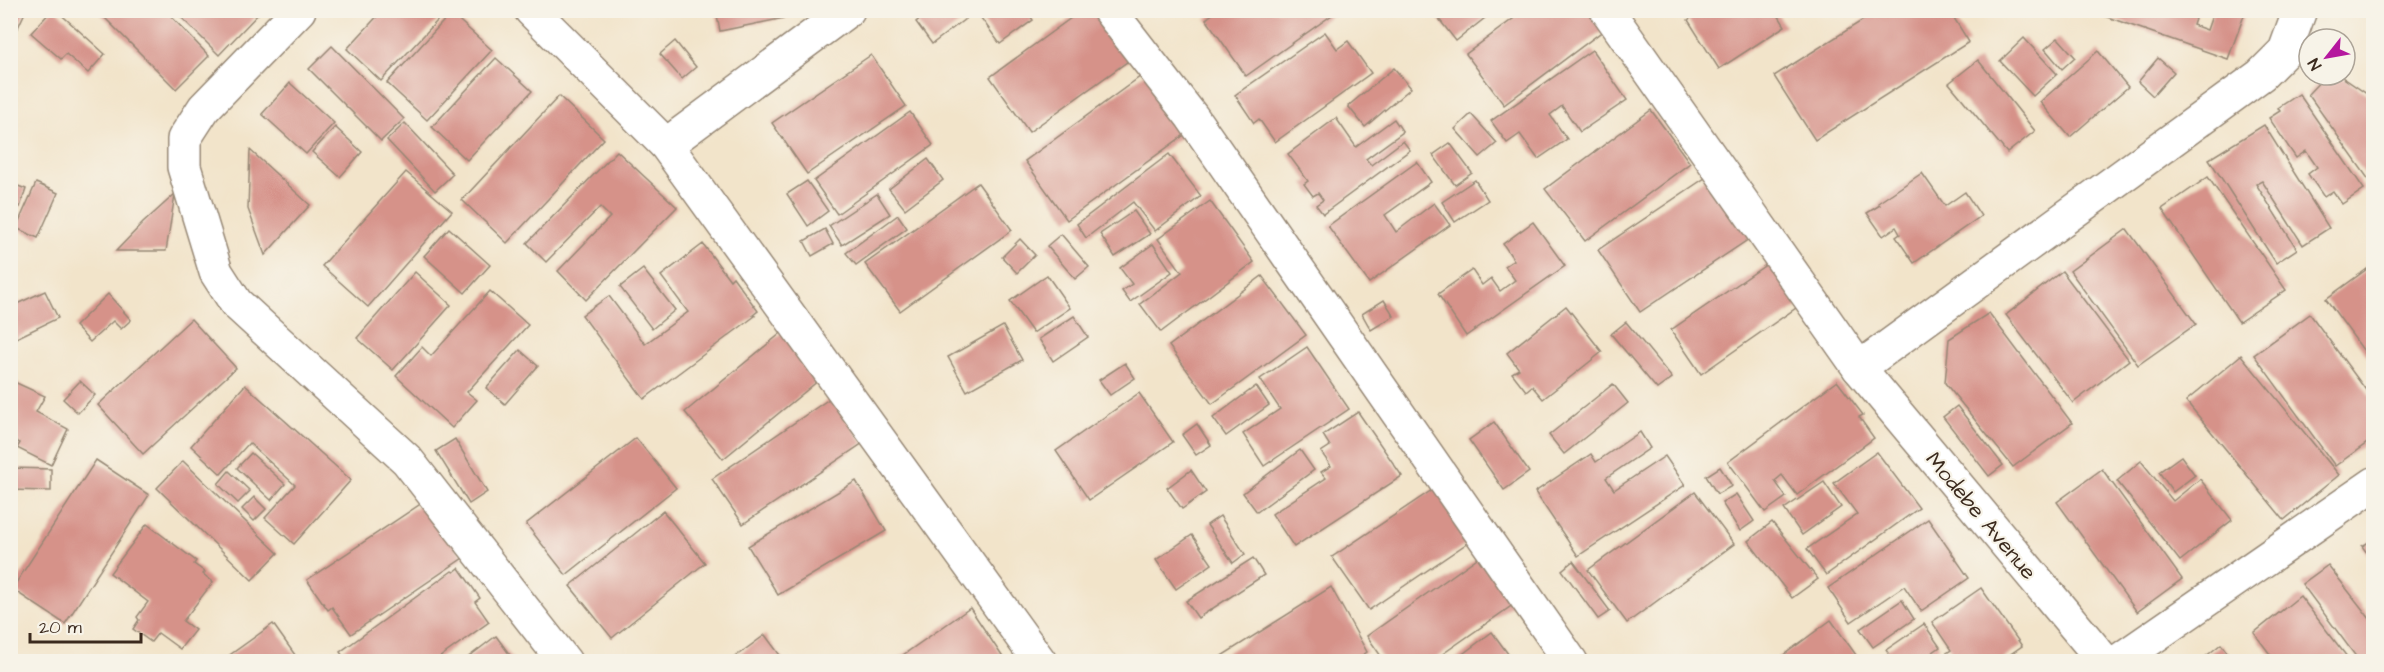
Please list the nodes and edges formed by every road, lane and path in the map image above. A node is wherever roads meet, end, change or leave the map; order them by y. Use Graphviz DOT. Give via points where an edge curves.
graph roads {
  1 [pos="299,10"];
  2 [pos="531,10"];
  3 [pos="848,10"];
  4 [pos="1108,10"];
  5 [pos="1607,10"];
  6 [pos="2300,10"];
  7 [pos="666,145"];
  8 [pos="1859,368"];
  9 [pos="2373,484"];
  10 [pos="565,662"];
  11 [pos="1040,662"];
  12 [pos="1570,662"];
  13 [pos="2105,662"];
  14 [pos="2117,662"];
  1 -- 10 [label="street" via="204,108 184,139 184,167 216,272 236,303 407,460"];
  2 -- 7 [label="street"];
  3 -- 7 [label="street"];
  4 -- 12 [label="street" via="1192,117"];
  5 -- 8 [label="street, Modebe Avenue"];
  6 -- 8 [label="street" via="2285,51 2261,75"];
  7 -- 11 [label="street"];
  8 -- 13 [label="street, Modebe Avenue"];
  9 -- 14 [label="street"];
}
